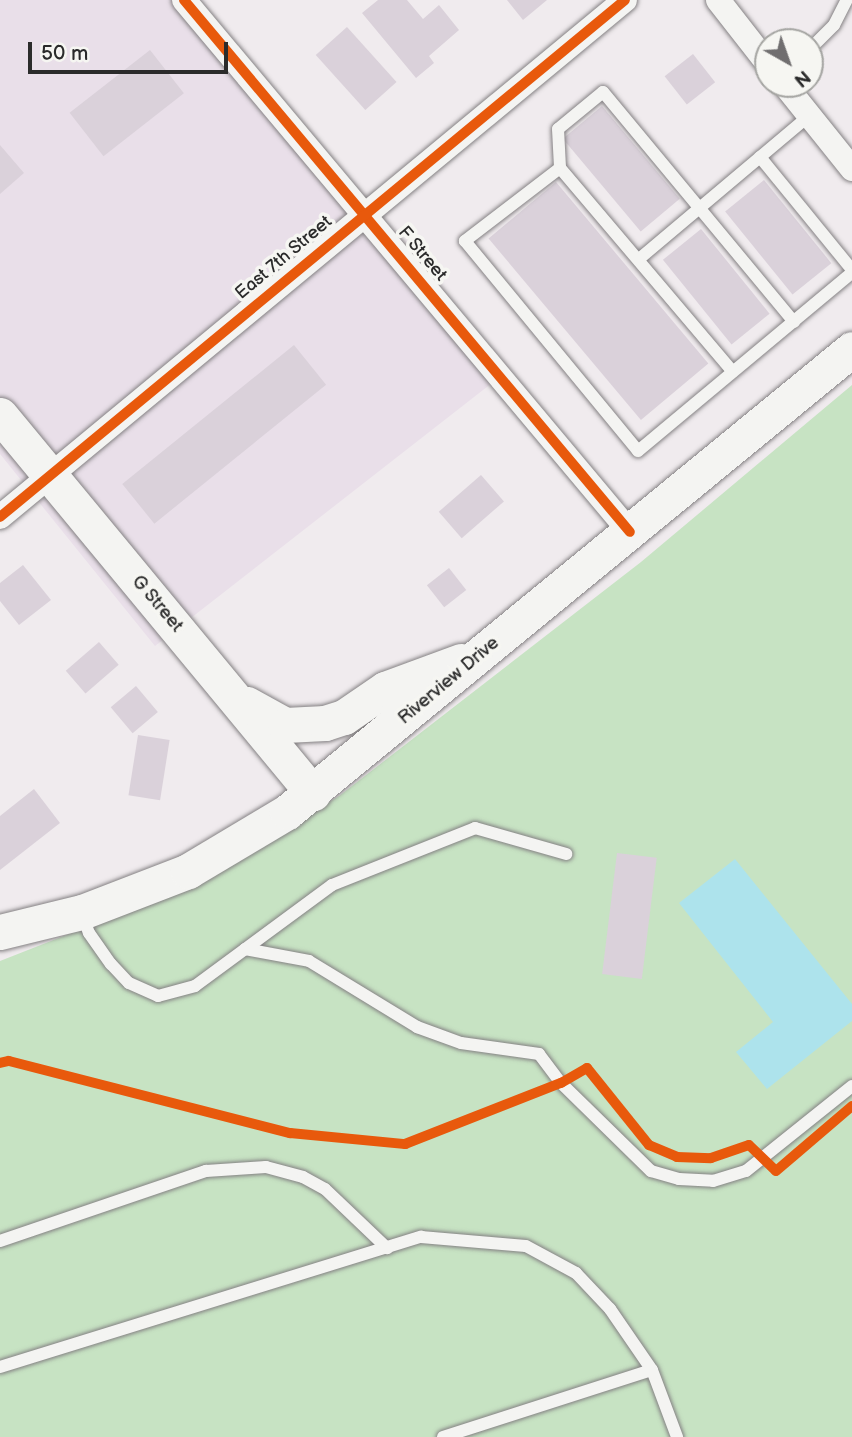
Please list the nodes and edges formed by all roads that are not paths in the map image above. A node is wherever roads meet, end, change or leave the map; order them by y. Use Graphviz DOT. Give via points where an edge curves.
graph roads {
  1 [pos="184,0"];
  2 [pos="625,0"];
  3 [pos="718,0"];
  4 [pos="847,0"];
  5 [pos="824,35"];
  6 [pos="754,46"];
  7 [pos="795,98"];
  8 [pos="809,116"];
  9 [pos="760,157"];
  10 [pos="561,168"];
  11 [pos="852,169"];
  12 [pos="700,208"];
  13 [pos="365,213"];
  14 [pos="639,259"];
  15 [pos="852,272"];
  16 [pos="794,322"];
  17 [pos="852,349"];
  18 [pos="733,372"];
  19 [pos="0,415"];
  20 [pos="51,476"];
  21 [pos="0,517"];
  22 [pos="630,532"];
  23 [pos="481,654"];
  24 [pos="235,698"];
  25 [pos="313,793"];
  26 [pos="566,854"];
  27 [pos="82,912"];
  28 [pos="0,932"];
  29 [pos="246,949"];
  30 [pos="852,1086"];
  31 [pos="0,1241"];
  32 [pos="387,1248"];
  33 [pos="0,1367"];
  34 [pos="652,1370"];
  35 [pos="443,1437"];
  36 [pos="677,1437"];
  1 -- 13 [label="street, F Street"];
  2 -- 13 [label="street, East 7th Street"];
  3 -- 6 [label="street"];
  4 -- 5 [label="lane"];
  7 -- 8 [label="street"];
  8 -- 9 [label="lane"];
  8 -- 11 [label="street"];
  9 -- 12 [label="lane"];
  9 -- 15 [label="lane"];
  10 -- 12 [label="lane" via="558,129 603,92"];
  10 -- 14 [label="lane"];
  10 -- 18 [label="lane" via="465,241 638,451"];
  12 -- 14 [label="lane"];
  12 -- 16 [label="lane"];
  13 -- 20 [label="street, East 7th Street"];
  13 -- 22 [label="street, F Street"];
  14 -- 18 [label="lane"];
  15 -- 16 [label="lane"];
  16 -- 18 [label="lane"];
  17 -- 22 [label="main road, Riverview Drive"];
  19 -- 20 [label="main road, G Street"];
  20 -- 21 [label="street, East 7th Street"];
  20 -- 24 [label="main road, G Street"];
  22 -- 23 [label="main road, Riverview Drive"];
  23 -- 24 [label="main road" via="385,689 344,717 325,723 285,725"];
  23 -- 25 [label="main road, Riverview Drive"];
  24 -- 25 [label="main road, G Street"];
  25 -- 27 [label="main road, Riverview Drive" via="188,871"];
  26 -- 29 [label="lane" via="475,828 332,885"];
  27 -- 28 [label="main road, Riverview Drive"];
  27 -- 29 [label="lane" via="89,933 111,964 129,983 158,996 195,986"];
  29 -- 30 [label="lane" via="309,961 416,1027 461,1043 539,1054 561,1083 651,1171 679,1179 713,1181 746,1171"];
  31 -- 32 [label="lane" via="206,1171 266,1167 303,1177 324,1189"];
  32 -- 33 [label="lane"];
  32 -- 34 [label="lane" via="421,1237 526,1246 576,1273 610,1309"];
  34 -- 35 [label="lane"];
  34 -- 36 [label="lane"];
}
